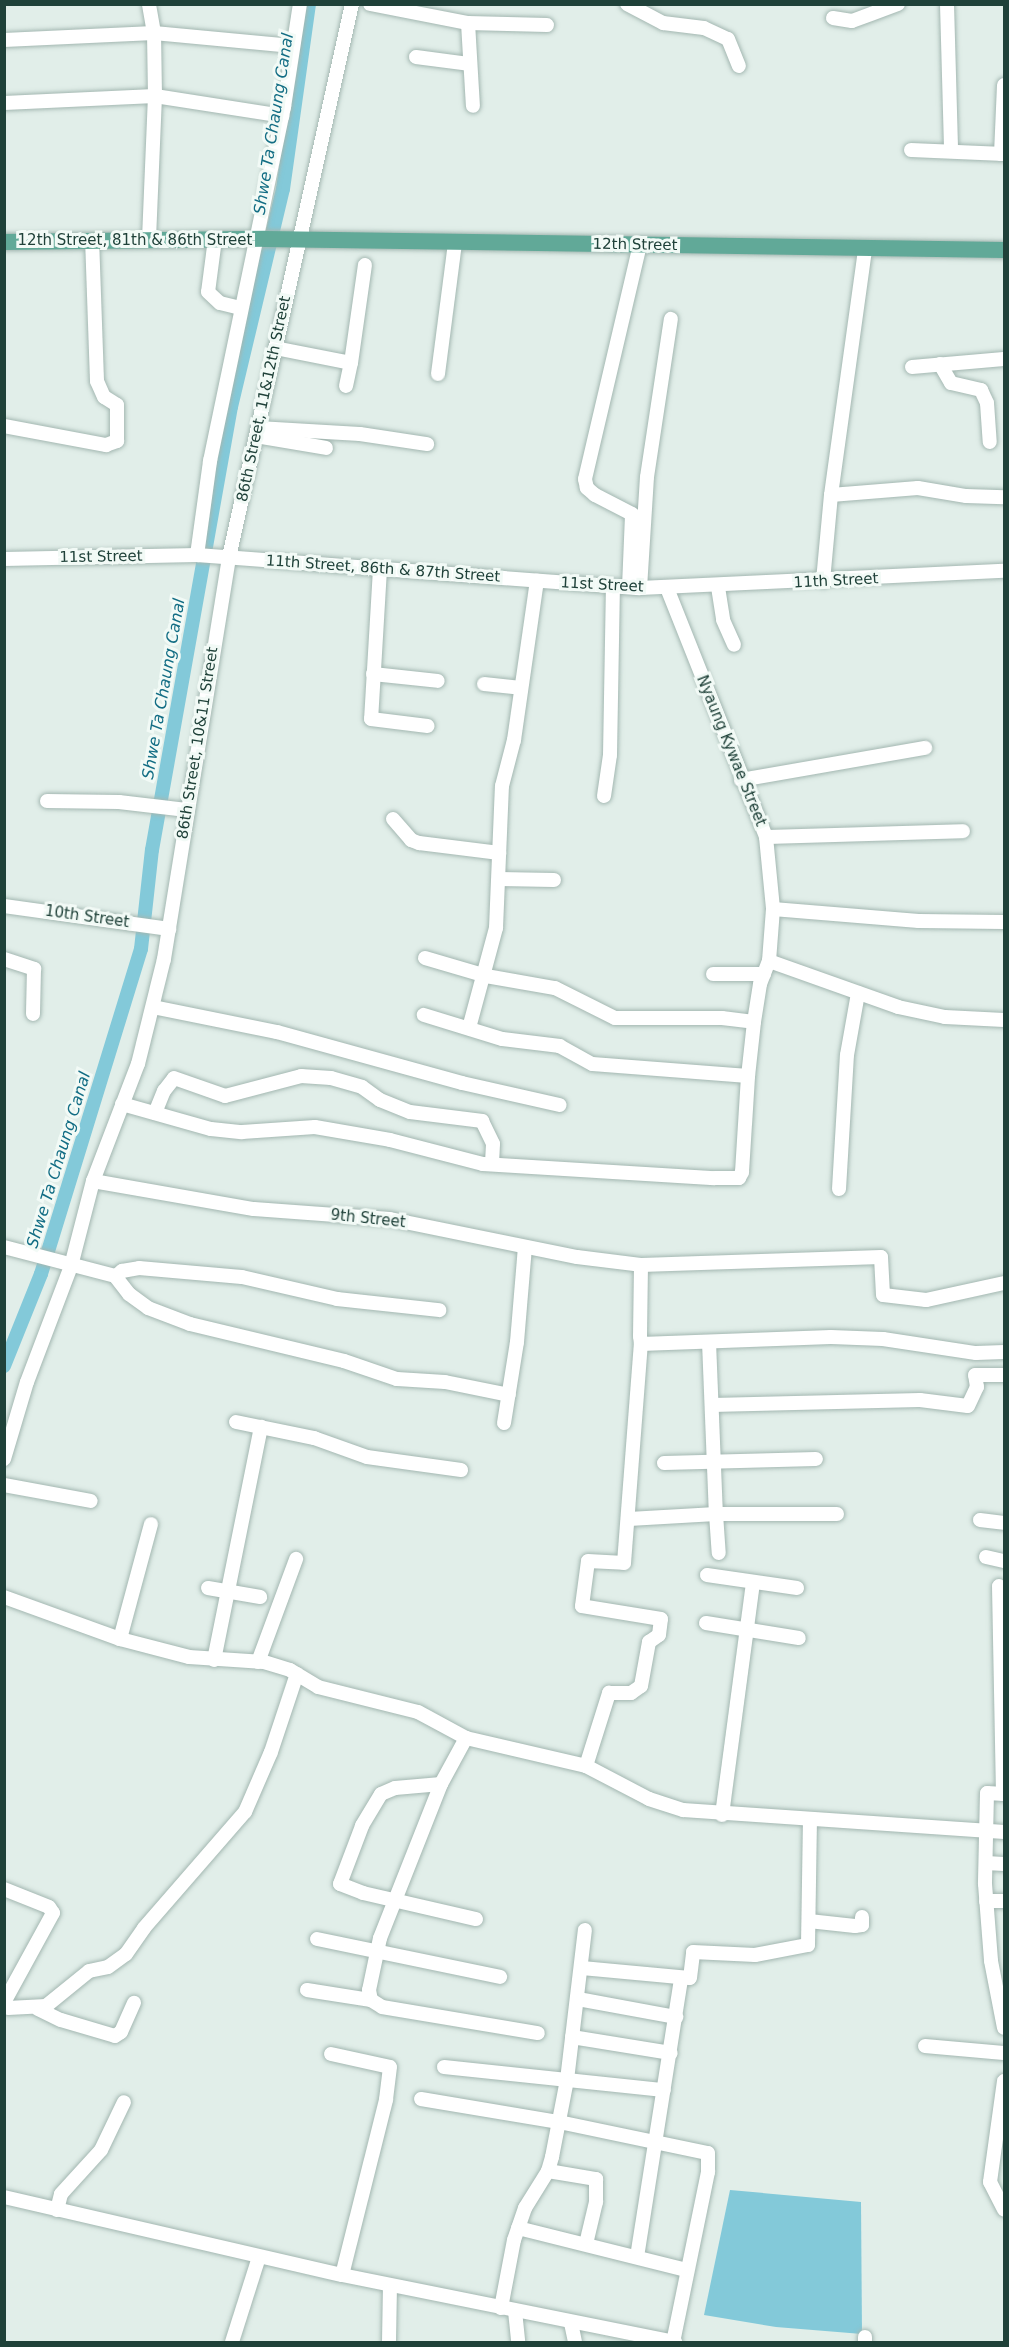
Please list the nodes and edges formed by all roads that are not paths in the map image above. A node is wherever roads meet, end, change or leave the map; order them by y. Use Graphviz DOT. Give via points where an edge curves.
graph roads {
  1 [pos="149,4"];
  2 [pos="300,4"];
  3 [pos="352,4"];
  4 [pos="370,4"];
  5 [pos="627,4"];
  6 [pos="898,4"];
  7 [pos="947,4"];
  8 [pos="833,18"];
  9 [pos="468,23"];
  10 [pos="547,25"];
  11 [pos="154,33"];
  12 [pos="4,40"];
  13 [pos="292,46"];
  14 [pos="416,57"];
  15 [pos="469,64"];
  16 [pos="739,66"];
  17 [pos="1005,85"];
  18 [pos="155,96"];
  19 [pos="4,103"];
  20 [pos="473,106"];
  21 [pos="282,116"];
  22 [pos="911,150"];
  23 [pos="951,151"];
  24 [pos="1003,154"];
  25 [pos="149,239"];
  26 [pos="215,239"];
  27 [pos="266,240"];
  28 [pos="92,241"];
  29 [pos="298,241"];
  30 [pos="4,242"];
  31 [pos="455,243"];
  32 [pos="640,245"];
  33 [pos="865,249"];
  34 [pos="1005,250"];
  35 [pos="364,265"];
  36 [pos="240,308"];
  37 [pos="671,318"];
  38 [pos="275,348"];
  39 [pos="1005,359"];
  40 [pos="351,363"];
  41 [pos="940,364"];
  42 [pos="912,367"];
  43 [pos="438,374"];
  44 [pos="346,386"];
  45 [pos="4,426"];
  46 [pos="257,432"];
  47 [pos="990,442"];
  48 [pos="427,444"];
  49 [pos="326,448"];
  50 [pos="831,495"];
  51 [pos="1005,497"];
  52 [pos="639,512"];
  53 [pos="204,555"];
  54 [pos="229,557"];
  55 [pos="4,559"];
  56 [pos="380,569"];
  57 [pos="1005,571"];
  58 [pos="537,581"];
  59 [pos="823,581"];
  60 [pos="613,586"];
  61 [pos="718,587"];
  62 [pos="634,588"];
  63 [pos="668,588"];
  64 [pos="734,645"];
  65 [pos="373,674"];
  66 [pos="438,681"];
  67 [pos="484,684"];
  68 [pos="520,688"];
  69 [pos="428,726"];
  70 [pos="925,748"];
  71 [pos="741,780"];
  72 [pos="604,796"];
  73 [pos="47,801"];
  74 [pos="181,809"];
  75 [pos="393,819"];
  76 [pos="963,831"];
  77 [pos="766,837"];
  78 [pos="499,853"];
  79 [pos="499,879"];
  80 [pos="554,880"];
  81 [pos="4,906"];
  82 [pos="773,909"];
  83 [pos="1005,922"];
  84 [pos="165,928"];
  85 [pos="4,958"];
  86 [pos="425,958"];
  87 [pos="767,967"];
  88 [pos="713,974"];
  89 [pos="486,976"];
  90 [pos="858,993"];
  91 [pos="153,1007"];
  92 [pos="33,1014"];
  93 [pos="423,1015"];
  94 [pos="1005,1020"];
  95 [pos="754,1022"];
  96 [pos="469,1028"];
  97 [pos="748,1076"];
  98 [pos="122,1104"];
  99 [pos="561,1105"];
  100 [pos="155,1113"];
  101 [pos="492,1164"];
  102 [pos="93,1181"];
  103 [pos="839,1188"];
  104 [pos="525,1246"];
  105 [pos="4,1247"];
  106 [pos="641,1265"];
  107 [pos="69,1266"];
  108 [pos="114,1275"];
  109 [pos="1005,1283"];
  110 [pos="439,1310"];
  111 [pos="709,1342"];
  112 [pos="641,1344"];
  113 [pos="1005,1352"];
  114 [pos="1005,1375"];
  115 [pos="508,1395"];
  116 [pos="712,1405"];
  117 [pos="236,1422"];
  118 [pos="504,1423"];
  119 [pos="261,1427"];
  120 [pos="4,1459"];
  121 [pos="816,1459"];
  122 [pos="714,1461"];
  123 [pos="664,1463"];
  124 [pos="461,1470"];
  125 [pos="4,1485"];
  126 [pos="91,1501"];
  127 [pos="716,1514"];
  128 [pos="837,1514"];
  129 [pos="630,1519"];
  130 [pos="980,1520"];
  131 [pos="1005,1523"];
  132 [pos="151,1524"];
  133 [pos="719,1553"];
  134 [pos="986,1557"];
  135 [pos="296,1559"];
  136 [pos="1005,1561"];
  137 [pos="707,1575"];
  138 [pos="753,1582"];
  139 [pos="999,1586"];
  140 [pos="208,1588"];
  141 [pos="797,1588"];
  142 [pos="228,1592"];
  143 [pos="260,1597"];
  144 [pos="4,1598"];
  145 [pos="706,1623"];
  146 [pos="747,1629"];
  147 [pos="799,1638"];
  148 [pos="120,1639"];
  149 [pos="213,1660"];
  150 [pos="258,1662"];
  151 [pos="297,1674"];
  152 [pos="466,1738"];
  153 [pos="586,1766"];
  154 [pos="441,1784"];
  155 [pos="1004,1794"];
  156 [pos="722,1815"];
  157 [pos="810,1819"];
  158 [pos="986,1831"];
  159 [pos="1005,1832"];
  160 [pos="986,1863"];
  161 [pos="1005,1864"];
  162 [pos="4,1889"];
  163 [pos="395,1901"];
  164 [pos="986,1901"];
  165 [pos="1005,1901"];
  166 [pos="862,1917"];
  167 [pos="476,1919"];
  168 [pos="809,1921"];
  169 [pos="585,1930"];
  170 [pos="317,1939"];
  171 [pos="377,1952"];
  172 [pos="582,1968"];
  173 [pos="500,1977"];
  174 [pos="681,1978"];
  175 [pos="307,1990"];
  176 [pos="1003,1998"];
  177 [pos="370,2000"];
  178 [pos="578,2000"];
  179 [pos="134,2003"];
  180 [pos="6,2006"];
  181 [pos="38,2008"];
  182 [pos="676,2017"];
  183 [pos="1005,2028"];
  184 [pos="538,2032"];
  185 [pos="572,2037"];
  186 [pos="925,2046"];
  187 [pos="671,2053"];
  188 [pos="1005,2053"];
  189 [pos="331,2054"];
  190 [pos="444,2067"];
  191 [pos="567,2080"];
  192 [pos="1004,2082"];
  193 [pos="664,2090"];
  194 [pos="421,2100"];
  195 [pos="124,2102"];
  196 [pos="559,2122"];
  197 [pos="656,2143"];
  198 [pos="548,2171"];
  199 [pos="4,2197"];
  200 [pos="1003,2205"];
  201 [pos="57,2210"];
  202 [pos="518,2228"];
  203 [pos="586,2244"];
  204 [pos="259,2257"];
  205 [pos="638,2257"];
  206 [pos="686,2270"];
  207 [pos="342,2276"];
  208 [pos="390,2286"];
  209 [pos="501,2308"];
  210 [pos="515,2311"];
  211 [pos="571,2323"];
  212 [pos="620,2337"];
  213 [pos="674,2342"];
  214 [pos="232,2343"];
  215 [pos="389,2343"];
  216 [pos="518,2343"];
  217 [pos="575,2343"];
  1 -- 11 [label="street"];
  2 -- 13 [label="street"];
  3 -- 29 [label="street, 86th Street, 11&12th Street"];
  4 -- 9 [label="street"];
  5 -- 16 [label="street" via="663,23 704,28 729,39"];
  6 -- 8 [label="street" via="852,21"];
  7 -- 23 [label="street"];
  9 -- 10 [label="street"];
  9 -- 15 [label="street"];
  11 -- 12 [label="street"];
  11 -- 13 [label="street"];
  11 -- 18 [label="street"];
  13 -- 21 [label="street"];
  14 -- 15 [label="street"];
  15 -- 20 [label="street"];
  17 -- 24 [label="street"];
  18 -- 19 [label="street"];
  18 -- 21 [label="street"];
  18 -- 25 [label="street"];
  21 -- 27 [label="street"];
  22 -- 23 [label="street"];
  23 -- 24 [label="street"];
  25 -- 26 [label="main road, 12th Street, 81th & 86th Street"];
  25 -- 28 [label="main road, 12th Street, 81th & 86th Street"];
  26 -- 27 [label="main road, 12th Street, 81th & 86th Street"];
  26 -- 36 [label="street" via="207,292 220,303"];
  27 -- 29 [label="main road, 12th Street"];
  27 -- 36 [label="street"];
  28 -- 30 [label="main road, 12th Street, 81th & 86th Street"];
  28 -- 45 [label="street" via="97,381 104,397 117,405 117,441 106,445"];
  29 -- 31 [label="main road, 12th Street"];
  29 -- 38 [label="street, 86th Street, 11&12th Street"];
  31 -- 32 [label="main road, 12th Street"];
  31 -- 43 [label="street"];
  32 -- 33 [label="main road, 12th Street"];
  32 -- 52 [label="street" via="585,479 587,488 595,495"];
  33 -- 34 [label="main road, 12th Street"];
  33 -- 50 [label="street"];
  35 -- 40 [label="street"];
  36 -- 53 [label="street" via="202,500"];
  37 -- 52 [label="street"];
  38 -- 40 [label="street"];
  38 -- 46 [label="street, 86th Street, 11&12th Street"];
  39 -- 41 [label="street"];
  40 -- 44 [label="street"];
  41 -- 42 [label="street"];
  41 -- 47 [label="street" via="951,383 981,390 987,403"];
  46 -- 48 [label="street" via="360,434"];
  46 -- 49 [label="street"];
  46 -- 54 [label="street, 86th Street, 11&12th Street"];
  50 -- 51 [label="street" via="918,488 966,496"];
  50 -- 59 [label="street"];
  52 -- 62 [label="street"];
  53 -- 54 [label="street"];
  53 -- 55 [label="street, 11st Street"];
  54 -- 56 [label="street, 11th Street, 86th & 87th Street"];
  54 -- 74 [label="street, 86th Street, 10&11 Street"];
  56 -- 58 [label="street, 11th Street, 86th & 87th Street"];
  56 -- 65 [label="street"];
  57 -- 59 [label="street, 11th Street"];
  58 -- 60 [label="street, 11st Street"];
  58 -- 68 [label="street"];
  59 -- 61 [label="street, 11th Street"];
  60 -- 62 [label="street, 11st Street"];
  60 -- 72 [label="street" via="610,755"];
  61 -- 63 [label="street, 11th Street"];
  61 -- 64 [label="street" via="723,620"];
  62 -- 63 [label="street, 11st Street"];
  63 -- 71 [label="street, Nyaung Kywae Street"];
  65 -- 66 [label="street"];
  65 -- 69 [label="street" via="371,719"];
  67 -- 68 [label="street"];
  68 -- 78 [label="street" via="514,740 502,786"];
  70 -- 71 [label="street"];
  71 -- 77 [label="street, Nyaung Kywae Street"];
  73 -- 74 [label="street"];
  74 -- 84 [label="street, 86th Street, 10&11 Street"];
  75 -- 78 [label="street" via="411,840 419,843"];
  76 -- 77 [label="street"];
  77 -- 82 [label="street, Nyaung Kywae Street"];
  78 -- 79 [label="street"];
  79 -- 80 [label="street"];
  79 -- 89 [label="street" via="496,928"];
  81 -- 84 [label="street, 10th Street"];
  82 -- 83 [label="street" via="929,922"];
  82 -- 87 [label="street, Nyaung Kywae Street"];
  84 -- 91 [label="street, 86th Street, 10&11 Street"];
  85 -- 92 [label="street" via="34,969"];
  86 -- 89 [label="street"];
  87 -- 88 [label="street"];
  87 -- 90 [label="street"];
  87 -- 95 [label="street, Nyaung Kywae Street"];
  89 -- 95 [label="street" via="555,988 615,1018 722,1018"];
  89 -- 96 [label="street"];
  90 -- 94 [label="street" via="945,1017"];
  90 -- 103 [label="street" via="847,1055"];
  91 -- 98 [label="street, 86th Street, 10&11 Street"];
  91 -- 99 [label="street" via="277,1032 462,1083"];
  93 -- 96 [label="street"];
  95 -- 97 [label="street, Nyaung Kywae Street"];
  96 -- 97 [label="street" via="502,1038 560,1046 592,1064"];
  97 -- 101 [label="street, Nyaung Kywae Street" via="739,1178"];
  98 -- 100 [label="street"];
  98 -- 102 [label="street, 86th Street, 10&11 Street"];
  100 -- 101 [label="street" via="211,1130 315,1127"];
  100 -- 101 [label="street" via="174,1078 225,1096 301,1076 330,1078 362,1087 380,1100 410,1112 482,1121 493,1144"];
  102 -- 104 [label="street, 9th Street" via="254,1209 390,1219"];
  102 -- 107 [label="street, 86th Street, 10&11 Street"];
  104 -- 106 [label="street, 9th Street"];
  104 -- 115 [label="street"];
  105 -- 107 [label="street"];
  106 -- 109 [label="street, 9th Street" via="882,1257 883,1295 926,1300"];
  106 -- 112 [label="street"];
  107 -- 108 [label="street"];
  107 -- 120 [label="street, 86th Street, 10&11 Street"];
  108 -- 110 [label="street" via="139,1268 242,1277 337,1299"];
  108 -- 115 [label="street" via="129,1294 148,1308 190,1324 344,1361 397,1379 445,1382"];
  111 -- 112 [label="street"];
  111 -- 113 [label="street" via="831,1337 884,1339 976,1353"];
  111 -- 116 [label="street"];
  112 -- 129 [label="street"];
  114 -- 116 [label="street" via="975,1375 977,1387 968,1406 937,1400"];
  115 -- 118 [label="street"];
  116 -- 122 [label="street"];
  117 -- 119 [label="street"];
  119 -- 124 [label="street" via="314,1438 367,1457"];
  119 -- 142 [label="street"];
  121 -- 122 [label="street"];
  122 -- 123 [label="street"];
  122 -- 127 [label="street"];
  125 -- 126 [label="street"];
  127 -- 128 [label="street"];
  127 -- 129 [label="street"];
  127 -- 133 [label="street"];
  129 -- 153 [label="street" via="624,1563 588,1561 582,1606 662,1619 659,1635 649,1642 639,1690 613,1692 607,1698"];
  130 -- 131 [label="street"];
  132 -- 148 [label="street"];
  134 -- 136 [label="street"];
  135 -- 150 [label="street"];
  137 -- 138 [label="street"];
  138 -- 141 [label="street"];
  138 -- 146 [label="street"];
  139 -- 155 [label="street"];
  140 -- 142 [label="street"];
  142 -- 143 [label="street"];
  142 -- 149 [label="street"];
  144 -- 148 [label="street"];
  145 -- 146 [label="street"];
  146 -- 147 [label="street"];
  146 -- 156 [label="street"];
  148 -- 149 [label="street"];
  149 -- 150 [label="street"];
  150 -- 151 [label="street"];
  151 -- 152 [label="street" via="318,1687 418,1712"];
  151 -- 181 [label="street" via="271,1752 245,1812 126,1954 108,1967 89,1971 46,2006"];
  152 -- 153 [label="street"];
  152 -- 154 [label="street"];
  153 -- 156 [label="street" via="649,1799 683,1810"];
  154 -- 163 [label="street"];
  154 -- 163 [label="street" via="395,1788 381,1794 347,1860 340,1884"];
  155 -- 158 [label="street" via="987,1793"];
  156 -- 157 [label="street"];
  157 -- 158 [label="street"];
  157 -- 168 [label="street"];
  158 -- 159 [label="street"];
  158 -- 160 [label="street"];
  160 -- 161 [label="street"];
  160 -- 164 [label="street"];
  162 -- 180 [label="street" via="49,1907 53,1913"];
  163 -- 167 [label="street"];
  163 -- 171 [label="street"];
  164 -- 165 [label="street"];
  164 -- 176 [label="street" via="991,1960"];
  166 -- 168 [label="street" via="862,1925 855,1926"];
  168 -- 174 [label="street" via="807,1945 755,1955 693,1952 690,1978"];
  169 -- 172 [label="street"];
  170 -- 171 [label="street"];
  171 -- 173 [label="street"];
  171 -- 177 [label="street"];
  172 -- 174 [label="street"];
  172 -- 178 [label="street"];
  174 -- 182 [label="street"];
  175 -- 177 [label="street"];
  176 -- 183 [label="street"];
  177 -- 184 [label="street" via="382,2007"];
  178 -- 182 [label="street"];
  178 -- 185 [label="street"];
  179 -- 181 [label="street" via="121,2032 115,2036 61,2020"];
  180 -- 181 [label="street"];
  182 -- 187 [label="street"];
  185 -- 187 [label="street"];
  185 -- 191 [label="street"];
  186 -- 188 [label="street"];
  187 -- 193 [label="street"];
  189 -- 207 [label="street" via="390,2067 386,2100"];
  190 -- 191 [label="street"];
  191 -- 193 [label="street"];
  191 -- 196 [label="street"];
  192 -- 200 [label="street" via="990,2163 990,2182"];
  193 -- 197 [label="street"];
  194 -- 196 [label="street"];
  195 -- 201 [label="street" via="101,2150 61,2194"];
  196 -- 197 [label="street"];
  196 -- 198 [label="street"];
  197 -- 205 [label="street"];
  197 -- 206 [label="street" via="708,2153 708,2172"];
  198 -- 202 [label="street" via="525,2208"];
  198 -- 203 [label="street" via="596,2179 599,2186"];
  199 -- 201 [label="street"];
  201 -- 204 [label="street"];
  202 -- 203 [label="street"];
  202 -- 209 [label="street"];
  203 -- 205 [label="street"];
  204 -- 207 [label="street"];
  204 -- 214 [label="street"];
  205 -- 206 [label="street"];
  206 -- 213 [label="street"];
  207 -- 208 [label="street"];
  208 -- 209 [label="street"];
  208 -- 215 [label="street"];
  209 -- 210 [label="street"];
  210 -- 211 [label="street"];
  210 -- 216 [label="street"];
  211 -- 212 [label="street"];
  211 -- 217 [label="street"];
  212 -- 213 [label="street"];
}
